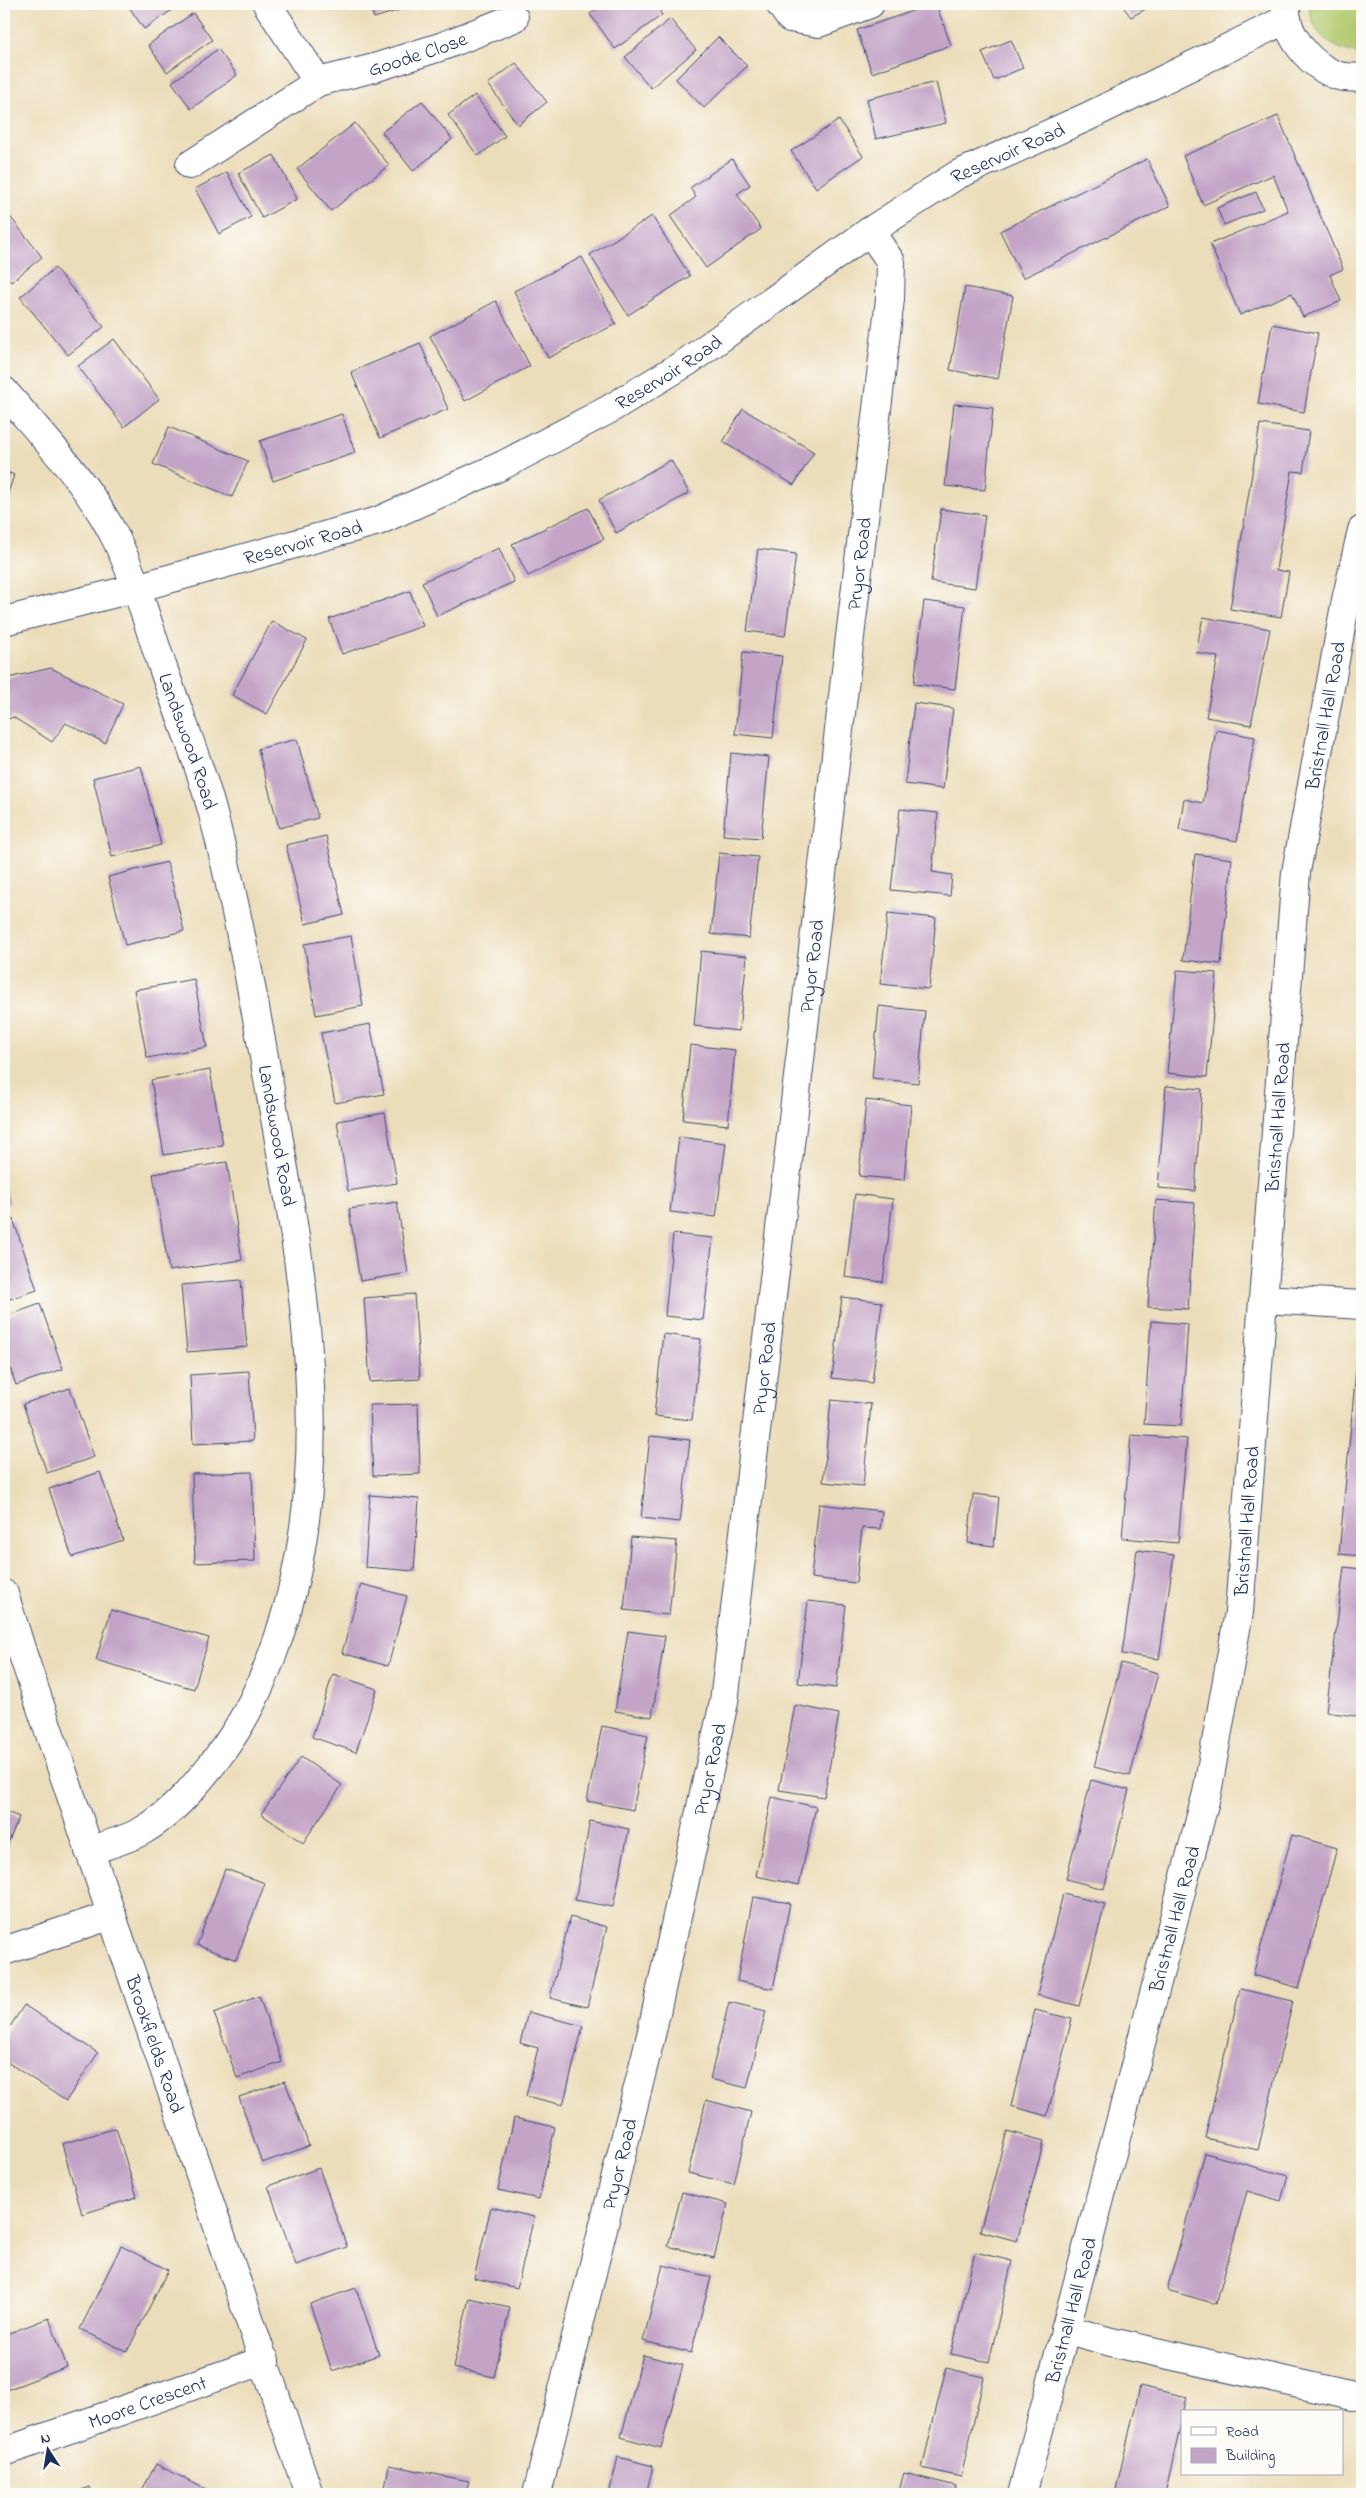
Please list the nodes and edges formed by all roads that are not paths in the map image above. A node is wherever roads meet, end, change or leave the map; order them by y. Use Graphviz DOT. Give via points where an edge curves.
graph roads {
  1 [pos="267,4"];
  2 [pos="780,4"];
  3 [pos="870,4"];
  4 [pos="1287,12"];
  5 [pos="514,18"];
  6 [pos="1362,78"];
  7 [pos="318,82"];
  8 [pos="190,165"];
  9 [pos="870,231"];
  10 [pos="4,391"];
  11 [pos="1362,530"];
  12 [pos="136,588"];
  13 [pos="4,622"];
  14 [pos="1264,1299"];
  15 [pos="1362,1305"];
  16 [pos="4,1594"];
  17 [pos="89,1851"];
  18 [pos="112,1914"];
  19 [pos="4,1950"];
  20 [pos="1065,2329"];
  21 [pos="265,2360"];
  22 [pos="1353,2396"];
  23 [pos="4,2452"];
  24 [pos="309,2494"];
  25 [pos="537,2494"];
  26 [pos="1022,2494"];
  1 -- 7 [label="street"];
  2 -- 3 [label="street" via="790,18 819,23"];
  4 -- 6 [label="street" via="1293,36 1315,63 1339,76"];
  4 -- 9 [label="street, Reservoir Road" via="1089,116 957,175"];
  5 -- 7 [label="street, Goode Close" via="443,46"];
  7 -- 8 [label="street, Goode Close"];
  9 -- 12 [label="street, Reservoir Road" via="687,362 608,410 503,465 378,521"];
  9 -- 25 [label="street, Pryor Road" via="891,262 890,299 724,1702 651,2035"];
  10 -- 12 [label="street, Landswood Road" via="90,497 115,538"];
  11 -- 14 [label="street, Bristnall Hall Road" via="1296,872"];
  12 -- 13 [label="street, Reservoir Road"];
  12 -- 17 [label="street, Landswood Road" via="196,757 236,910 282,1147 305,1330 312,1444 310,1489 300,1561 279,1636 250,1707 227,1745 172,1808 142,1831"];
  14 -- 15 [label="street"];
  14 -- 20 [label="street, Bristnall Hall Road" via="1239,1612 1207,1793"];
  16 -- 17 [label="street, Brookfields Road"];
  17 -- 18 [label="street, Brookfields Road"];
  18 -- 19 [label="street"];
  18 -- 21 [label="street, Brookfields Road"];
  20 -- 22 [label="street"];
  20 -- 26 [label="street, Bristnall Hall Road"];
  21 -- 23 [label="street, Moore Crescent"];
  21 -- 24 [label="street, Brookfields Road"];
}
